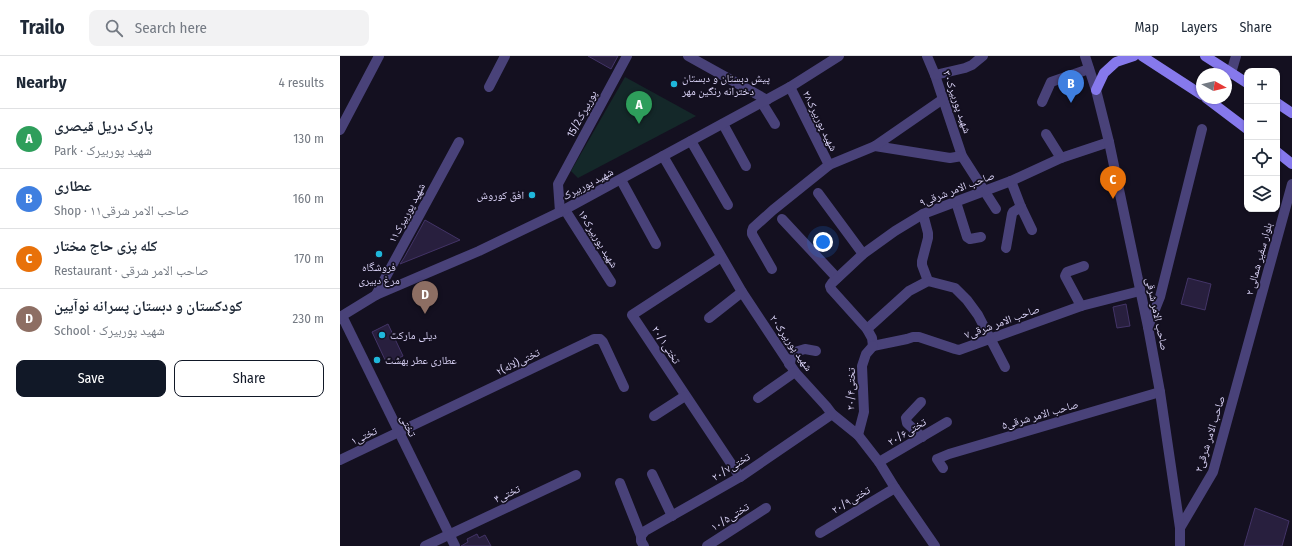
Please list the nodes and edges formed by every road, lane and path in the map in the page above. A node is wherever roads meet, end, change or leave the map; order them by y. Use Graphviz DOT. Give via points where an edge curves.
graph roads {
  1 [pos="379,56"];
  2 [pos="505,56"];
  3 [pos="627,56"];
  4 [pos="688,56"];
  5 [pos="838,56"];
  6 [pos="927,56"];
  7 [pos="982,56"];
  8 [pos="1085,56"];
  9 [pos="1134,56"];
  10 [pos="1142,56"];
  11 [pos="1205,56"];
  12 [pos="1236,56"];
  13 [pos="1223,68"];
  14 [pos="1090,69"];
  15 [pos="1232,70"];
  16 [pos="1232,74"];
  17 [pos="935,75"];
  18 [pos="1244,81"];
  19 [pos="489,87"];
  20 [pos="790,87"];
  21 [pos="1096,90"];
  22 [pos="1196,91"];
  23 [pos="942,99"];
  24 [pos="764,101"];
  25 [pos="1042,102"];
  26 [pos="1214,104"];
  27 [pos="1278,104"];
  28 [pos="1292,113"];
  29 [pos="723,124"];
  30 [pos="775,124"];
  31 [pos="1244,127"];
  32 [pos="1202,129"];
  33 [pos="340,130"];
  34 [pos="1046,134"];
  35 [pos="691,141"];
  36 [pos="459,142"];
  37 [pos="1109,142"];
  38 [pos="875,146"];
  39 [pos="1280,154"];
  40 [pos="663,156"];
  41 [pos="962,156"];
  42 [pos="1061,158"];
  43 [pos="1292,164"];
  44 [pos="829,165"];
  45 [pos="746,166"];
  46 [pos="621,180"];
  47 [pos="1011,181"];
  48 [pos="1292,184"];
  49 [pos="985,191"];
  50 [pos="818,193"];
  51 [pos="956,202"];
  52 [pos="728,205"];
  53 [pos="1021,207"];
  54 [pos="996,209"];
  55 [pos="562,211"];
  56 [pos="923,214"];
  57 [pos="782,219"];
  58 [pos="1032,230"];
  59 [pos="981,237"];
  60 [pos="656,244"];
  61 [pos="1006,248"];
  62 [pos="863,254"];
  63 [pos="721,257"];
  64 [pos="1084,266"];
  65 [pos="772,269"];
  66 [pos="928,281"];
  67 [pos="611,282"];
  68 [pos="834,282"];
  69 [pos="1140,291"];
  70 [pos="742,292"];
  71 [pos="376,295"];
  72 [pos="1081,306"];
  73 [pos="341,317"];
  74 [pos="709,318"];
  75 [pos="1148,327"];
  76 [pos="867,329"];
  77 [pos="989,339"];
  78 [pos="1248,341"];
  79 [pos="873,346"];
  80 [pos="816,351"];
  81 [pos="1005,367"];
  82 [pos="792,368"];
  83 [pos="624,387"];
  84 [pos="1160,392"];
  85 [pos="685,396"];
  86 [pos="758,398"];
  87 [pos="921,402"];
  88 [pos="832,414"];
  89 [pos="654,416"];
  90 [pos="947,422"];
  91 [pos="399,433"];
  92 [pos="858,435"];
  93 [pos="922,437"];
  94 [pos="340,460"];
  95 [pos="879,462"];
  96 [pos="943,468"];
  97 [pos="652,474"];
  98 [pos="576,475"];
  99 [pos="740,477"];
  100 [pos="620,483"];
  101 [pos="895,488"];
  102 [pos="766,508"];
  103 [pos="672,516"];
  104 [pos="1180,528"];
  105 [pos="820,533"];
  106 [pos="449,535"];
  107 [pos="641,536"];
  108 [pos="425,546"];
  109 [pos="454,546"];
  110 [pos="644,546"];
  111 [pos="707,546"];
  112 [pos="935,546"];
  113 [pos="1180,546"];
  1 -- 33 [label="street"];
  2 -- 19 [label="street"];
  3 -- 55 [label="street, پوربیرک15/2" via="558,184"];
  4 -- 24 [label="street"];
  5 -- 20 [label="street, شهید پوربیرک"];
  6 -- 17 [label="street, شهید پوربیرک۳۰"];
  7 -- 17 [label="street" via="972,66"];
  8 -- 14 [label="street, صاحب الامر شرقی"];
  9 -- 21 [label="main road" via="1116,62 1104,73"];
  10 -- 22 [label="main road"];
  11 -- 13 [label="main road"];
  12 -- 15 [label="street"];
  14 -- 21 [label="street, صاحب الامر شرقی"];
  14 -- 25 [label="street" via="1051,82"];
  16 -- 18 [label="main road"];
  17 -- 23 [label="street, شهید پوربیرک۳۰"];
  20 -- 24 [label="street, شهید پوربیرک"];
  20 -- 44 [label="street, شهید پوربیرک۲۸"];
  21 -- 37 [label="street, صاحب الامر شرقی"];
  23 -- 38 [label="street"];
  23 -- 41 [label="street, شهید پوربیرک۳۰"];
  24 -- 29 [label="street, شهید پوربیرک"];
  24 -- 30 [label="street"];
  26 -- 31 [label="main road"];
  27 -- 28 [label="main road"];
  29 -- 35 [label="street, شهید پوربیرک"];
  29 -- 45 [label="street"];
  32 -- 75 [label="street" via="1160,297"];
  34 -- 42 [label="street"];
  35 -- 40 [label="street, شهید پوربیرک"];
  35 -- 52 [label="street"];
  36 -- 71 [label="street, شهید پوربیرک۱۱"];
  37 -- 42 [label="street, صاحب الامر شرقی۹"];
  37 -- 69 [label="street, صاحب الامر شرقی"];
  38 -- 41 [label="street" via="950,158"];
  38 -- 44 [label="street"];
  39 -- 43 [label="main road"];
  40 -- 46 [label="street, شهید پوربیرک"];
  40 -- 63 [label="street, شهید پوربیرک۲۰"];
  41 -- 49 [label="street, شهید پوربیرک۳۰"];
  42 -- 47 [label="street, صاحب الامر شرقی۹"];
  44 -- 65 [label="street" via="773,210 752,231"];
  46 -- 55 [label="street, شهید پوربیرک"];
  46 -- 60 [label="street"];
  47 -- 49 [label="street, صاحب الامر شرقی۹"];
  47 -- 53 [label="street"];
  48 -- 78 [label="street, بلوار سفیر شمالی ۲"];
  49 -- 51 [label="street, صاحب الامر شرقی۹"];
  49 -- 54 [label="street, شهید پوربیرک۳۰"];
  50 -- 62 [label="street"];
  51 -- 56 [label="street, صاحب الامر شرقی۹"];
  51 -- 59 [label="street" via="967,237"];
  53 -- 58 [label="street"];
  53 -- 61 [label="street" via="1012,214"];
  55 -- 67 [label="street, شهید پوربیرک۱۶"];
  55 -- 71 [label="street, شهید پوربیرک" via="479,251"];
  56 -- 62 [label="street, صاحب الامر شرقی۹"];
  56 -- 66 [label="street" via="928,238 922,266"];
  57 -- 68 [label="street"];
  62 -- 68 [label="street, صاحب الامر شرقی۹"];
  63 -- 70 [label="street, شهید پوربیرک۲۰"];
  63 -- 85 [label="street, تختی۲۰/۱" via="632,315"];
  64 -- 72 [label="street" via="1067,272 1065,276"];
  66 -- 76 [label="street" via="909,291"];
  66 -- 77 [label="street" via="959,290 978,315"];
  68 -- 76 [label="street" via="831,289"];
  69 -- 72 [label="street, صاحب الامر شرقی۷"];
  69 -- 75 [label="street, صاحب الامر شرقی"];
  70 -- 74 [label="street"];
  70 -- 82 [label="street, شهید پوربیرک۲۰"];
  71 -- 73 [label="street, شهید پوربیرک"];
  72 -- 77 [label="street, صاحب الامر شرقی۷"];
  73 -- 91 [label="street, تختی"];
  75 -- 84 [label="street, صاحب الامر شرقی"];
  76 -- 79 [label="street"];
  77 -- 79 [label="street, صاحب الامر شرقی۷" via="959,350 913,336"];
  77 -- 81 [label="street"];
  78 -- 104 [label="street, ۲صاحب الامر شرقی" via="1213,472"];
  79 -- 92 [label="street, تختی۲۰/۴" via="866,354 862,366 864,412"];
  80 -- 82 [label="street" via="805,349 795,352"];
  82 -- 86 [label="street"];
  82 -- 88 [label="street, شهید پوربیرک۲۰"];
  83 -- 91 [label="street, ۲تختی(لاله)" via="603,342 594,339"];
  84 -- 96 [label="street, صاحب الامر شرقی۵" via="949,454 937,459"];
  84 -- 104 [label="street, صاحب الامر شرقی"];
  85 -- 89 [label="street"];
  85 -- 99 [label="street, تختی۲۰/۱"];
  87 -- 93 [label="street" via="906,420"];
  88 -- 92 [label="street, شهید پوربیرک۲۰"];
  88 -- 99 [label="street, تختی۲۰/۷"];
  90 -- 93 [label="street, تختی۲۰/۶"];
  91 -- 94 [label="street, تختی۱"];
  91 -- 106 [label="street, تختی"];
  92 -- 95 [label="street, شهید پوربیرک۲۰"];
  93 -- 95 [label="street, تختی۲۰/۶"];
  95 -- 101 [label="street, شهید پوربیرک۲۰"];
  97 -- 103 [label="street"];
  98 -- 106 [label="street, تختی۴"];
  99 -- 103 [label="street, تختی۲۰/۷"];
  100 -- 107 [label="street"];
  101 -- 105 [label="street, تختی۲۰/۹"];
  101 -- 112 [label="street, شهید پوربیرک۲۰"];
  102 -- 111 [label="street, تختی۱۰/۵"];
  103 -- 107 [label="street, تختی۲۰/۷" via="645,531"];
  104 -- 113 [label="street, صاحب الامر شرقی"];
  106 -- 108 [label="street, تختی۴"];
  106 -- 109 [label="street, تختی"];
  107 -- 110 [label="street"];
}
